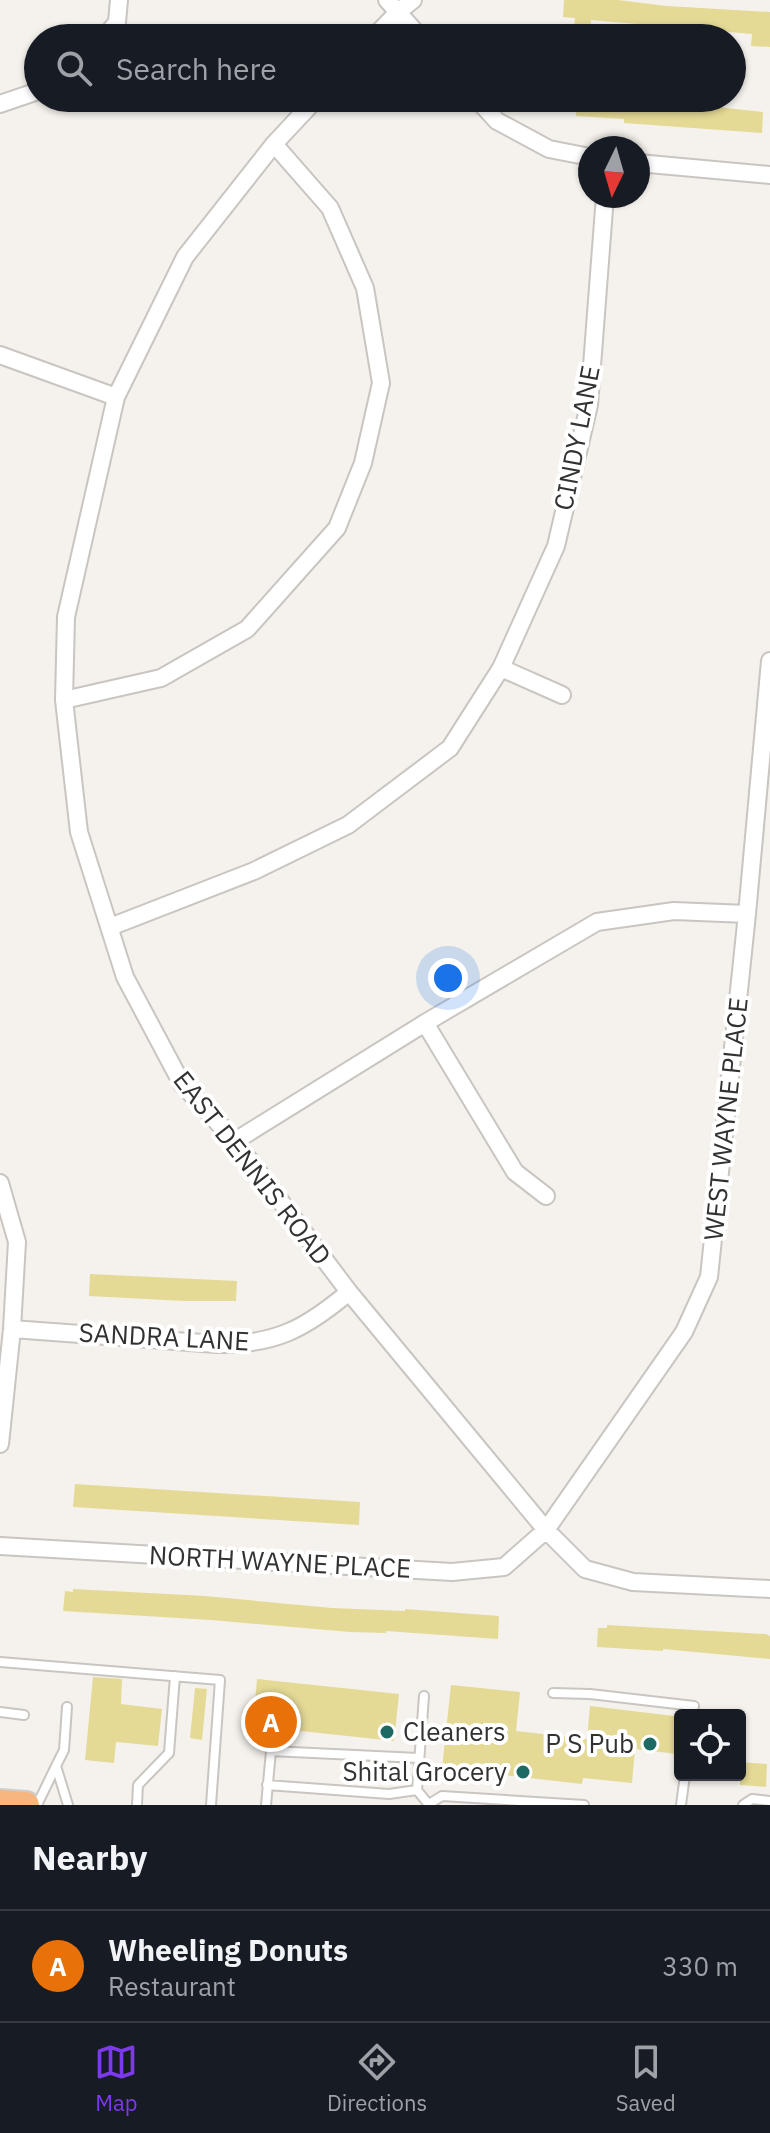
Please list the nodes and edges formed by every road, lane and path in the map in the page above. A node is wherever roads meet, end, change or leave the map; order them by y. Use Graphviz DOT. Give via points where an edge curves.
graph roads {
  1 [pos="119,0"];
  2 [pos="413,0"];
  3 [pos="392,6"];
  4 [pos="115,24"];
  5 [pos="381,24"];
  6 [pos="408,24"];
  7 [pos="24,96"];
  8 [pos="0,104"];
  9 [pos="304,112"];
  10 [pos="489,112"];
  11 [pos="274,144"];
  12 [pos="578,155"];
  13 [pos="650,164"];
  14 [pos="770,175"];
  15 [pos="604,208"];
  16 [pos="0,355"];
  17 [pos="116,397"];
  18 [pos="770,661"];
  19 [pos="501,668"];
  20 [pos="562,695"];
  21 [pos="64,700"];
  22 [pos="747,914"];
  23 [pos="110,927"];
  24 [pos="425,1023"];
  25 [pos="235,1141"];
  26 [pos="0,1183"];
  27 [pos="546,1196"];
  28 [pos="349,1292"];
  29 [pos="12,1329"];
  30 [pos="0,1444"];
  31 [pos="546,1530"];
  32 [pos="0,1546"];
  33 [pos="770,1589"];
  34 [pos="0,1662"];
  35 [pos="175,1676"];
  36 [pos="553,1693"];
  37 [pos="424,1696"];
  38 [pos="67,1707"];
  39 [pos="693,1709"];
  40 [pos="0,1712"];
  41 [pos="24,1715"];
  42 [pos="418,1758"];
  43 [pos="56,1766"];
  44 [pos="684,1781"];
  45 [pos="267,1785"];
  46 [pos="417,1790"];
  47 [pos="770,1801"];
  48 [pos="0,1803"];
  49 [pos="429,1804"];
  50 [pos="548,1804"];
  51 [pos="26,1805"];
  52 [pos="37,1805"];
  53 [pos="68,1805"];
  54 [pos="137,1805"];
  55 [pos="211,1805"];
  56 [pos="266,1805"];
  57 [pos="584,1805"];
  58 [pos="681,1805"];
  59 [pos="743,1805"];
  1 -- 4 [label="street"];
  2 -- 3 [label="street"];
  3 -- 5 [label="street"];
  3 -- 6 [label="street"];
  7 -- 8 [label="street"];
  9 -- 11 [label="street, EAST DENNIS ROAD"];
  10 -- 12 [label="street" via="549,149"];
  11 -- 17 [label="street, EAST DENNIS ROAD" via="185,257"];
  11 -- 21 [label="street" via="330,208 365,288 381,383 363,463 337,528 247,629 161,678"];
  13 -- 14 [label="street"];
  15 -- 19 [label="street, CINDY LANE" via="589,405 556,546"];
  16 -- 17 [label="street"];
  17 -- 21 [label="street, EAST DENNIS ROAD" via="66,617"];
  18 -- 22 [label="street, WEST WAYNE PLACE"];
  19 -- 20 [label="street"];
  19 -- 23 [label="street, CINDY LANE" via="450,748 348,825 254,871"];
  21 -- 23 [label="street, EAST DENNIS ROAD" via="79,832"];
  22 -- 24 [label="street" via="674,911 597,922"];
  22 -- 31 [label="street, WEST WAYNE PLACE" via="709,1277 684,1332"];
  23 -- 25 [label="street, EAST DENNIS ROAD" via="125,977 182,1084"];
  24 -- 25 [label="street"];
  24 -- 27 [label="street" via="515,1172"];
  25 -- 28 [label="street, EAST DENNIS ROAD"];
  26 -- 29 [label="street" via="17,1242"];
  28 -- 29 [label="street, SANDRA LANE" via="301,1328 249,1344"];
  28 -- 31 [label="street, EAST DENNIS ROAD"];
  29 -- 30 [label="street"];
  31 -- 32 [label="street, NORTH WAYNE PLACE" via="504,1567 452,1572"];
  31 -- 33 [label="street, EAST DENNIS ROAD" via="585,1569 621,1579"];
  34 -- 35 [label="lane"];
  35 -- 54 [label="lane" via="169,1753 138,1785"];
  35 -- 55 [label="lane" via="220,1680"];
  36 -- 39 [label="lane"];
  37 -- 42 [label="lane"];
  38 -- 43 [label="lane" via="64,1750"];
  40 -- 41 [label="lane"];
  42 -- 45 [label="lane" via="271,1751"];
  42 -- 46 [label="lane"];
  43 -- 52 [label="lane"];
  43 -- 53 [label="lane"];
  44 -- 58 [label="lane"];
  45 -- 46 [label="lane" via="389,1794"];
  45 -- 56 [label="lane"];
  46 -- 49 [label="lane"];
  47 -- 59 [label="lane" via="752,1799"];
  48 -- 51 [label="main road"];
  49 -- 50 [label="lane" via="442,1796"];
  50 -- 57 [label="lane"];
}
